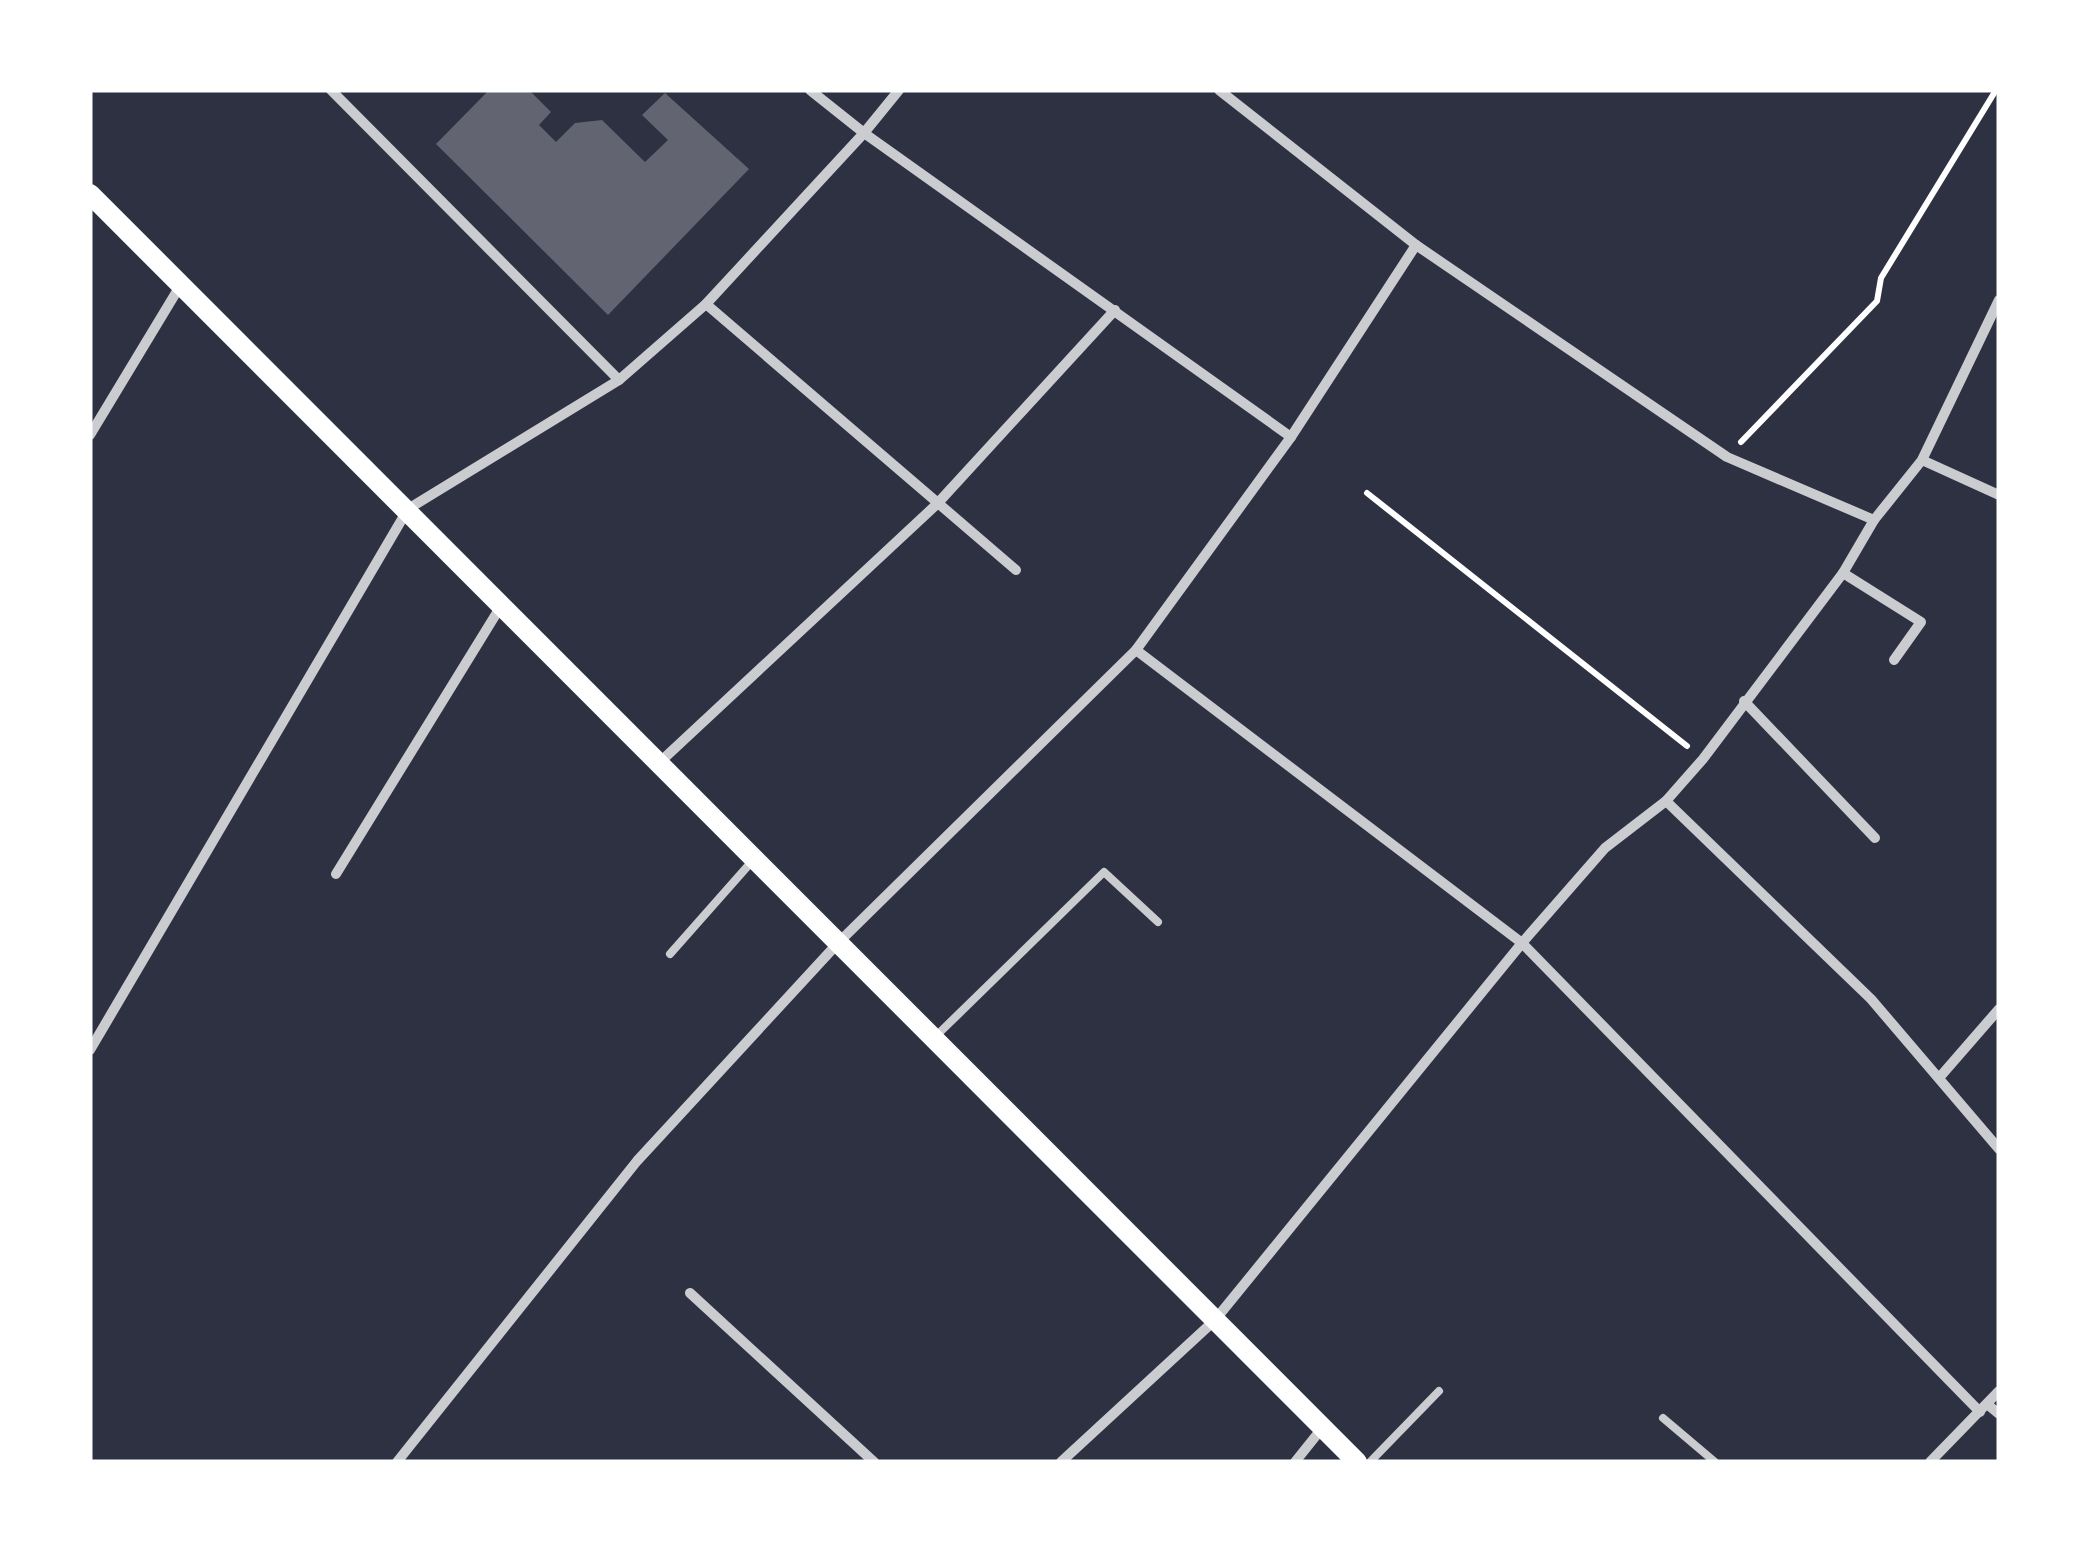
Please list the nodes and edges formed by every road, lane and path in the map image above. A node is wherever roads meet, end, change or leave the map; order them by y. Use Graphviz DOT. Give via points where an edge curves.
graph roads {
  1 [pos="331,90"];
  2 [pos="810,90"];
  3 [pos="898,90"];
  4 [pos="1219,90"];
  5 [pos="1996,90"];
  6 [pos="864,133"];
  7 [pos="90,194"];
  8 [pos="1416,245"];
  9 [pos="180,286"];
  10 [pos="1999,300"];
  11 [pos="706,304"];
  12 [pos="1115,310"];
  13 [pos="619,380"];
  14 [pos="90,435"];
  15 [pos="1291,437"];
  16 [pos="1727,457"];
  17 [pos="1922,460"];
  18 [pos="1367,493"];
  19 [pos="1999,495"];
  20 [pos="936,504"];
  21 [pos="408,509"];
  22 [pos="1874,520"];
  23 [pos="1016,570"];
  24 [pos="1842,573"];
  25 [pos="502,605"];
  26 [pos="1136,650"];
  27 [pos="1894,660"];
  28 [pos="1744,700"];
  29 [pos="1704,759"];
  30 [pos="659,763"];
  31 [pos="1666,801"];
  32 [pos="1874,838"];
  33 [pos="754,859"];
  34 [pos="336,874"];
  35 [pos="1158,922"];
  36 [pos="838,943"];
  37 [pos="1522,943"];
  38 [pos="670,954"];
  39 [pos="1999,1009"];
  40 [pos="934,1038"];
  41 [pos="90,1050"];
  42 [pos="1938,1078"];
  43 [pos="1999,1149"];
  44 [pos="690,1294"];
  45 [pos="1216,1320"];
  46 [pos="1439,1391"];
  47 [pos="1999,1391"];
  48 [pos="1984,1408"];
  49 [pos="1999,1414"];
  50 [pos="1662,1418"];
  51 [pos="1323,1427"];
  52 [pos="868,1460"];
  53 [pos="397,1462"];
  54 [pos="1061,1462"];
  55 [pos="1296,1462"];
  56 [pos="1357,1462"];
  57 [pos="1370,1462"];
  58 [pos="1715,1462"];
  59 [pos="1930,1462"];
  1 -- 13 [label="street"];
  2 -- 6 [label="street"];
  3 -- 6 [label="street"];
  4 -- 8 [label="street"];
  5 -- 16 [label="path" via="1881,278 1877,301"];
  6 -- 11 [label="street"];
  6 -- 12 [label="street"];
  7 -- 9 [label="main road"];
  8 -- 15 [label="street"];
  8 -- 16 [label="street"];
  9 -- 14 [label="street"];
  9 -- 21 [label="main road"];
  10 -- 17 [label="street"];
  11 -- 13 [label="street"];
  11 -- 20 [label="street"];
  12 -- 15 [label="street"];
  12 -- 20 [label="street"];
  13 -- 21 [label="street"];
  15 -- 26 [label="street"];
  16 -- 22 [label="street"];
  17 -- 19 [label="street"];
  17 -- 22 [label="street"];
  18 -- 29 [label="path"];
  20 -- 23 [label="street"];
  20 -- 30 [label="street"];
  21 -- 25 [label="main road"];
  21 -- 41 [label="street"];
  22 -- 24 [label="street"];
  24 -- 27 [label="street" via="1920,622"];
  24 -- 28 [label="street"];
  25 -- 30 [label="main road"];
  25 -- 34 [label="street"];
  26 -- 36 [label="street"];
  26 -- 37 [label="street"];
  28 -- 29 [label="street"];
  28 -- 32 [label="street"];
  29 -- 31 [label="street"];
  30 -- 33 [label="main road"];
  31 -- 37 [label="street" via="1605,848"];
  31 -- 42 [label="street" via="1871,999"];
  33 -- 36 [label="main road"];
  33 -- 38 [label="lane"];
  35 -- 40 [label="lane" via="1104,872"];
  36 -- 40 [label="main road"];
  36 -- 53 [label="street" via="637,1161"];
  37 -- 45 [label="street"];
  37 -- 48 [label="street"];
  39 -- 42 [label="street"];
  40 -- 45 [label="main road"];
  42 -- 43 [label="street"];
  44 -- 52 [label="street"];
  45 -- 51 [label="main road"];
  45 -- 54 [label="street"];
  46 -- 57 [label="lane"];
  47 -- 48 [label="street"];
  48 -- 49 [label="street"];
  48 -- 59 [label="street"];
  50 -- 58 [label="lane"];
  51 -- 55 [label="street"];
  51 -- 56 [label="main road"];
}
